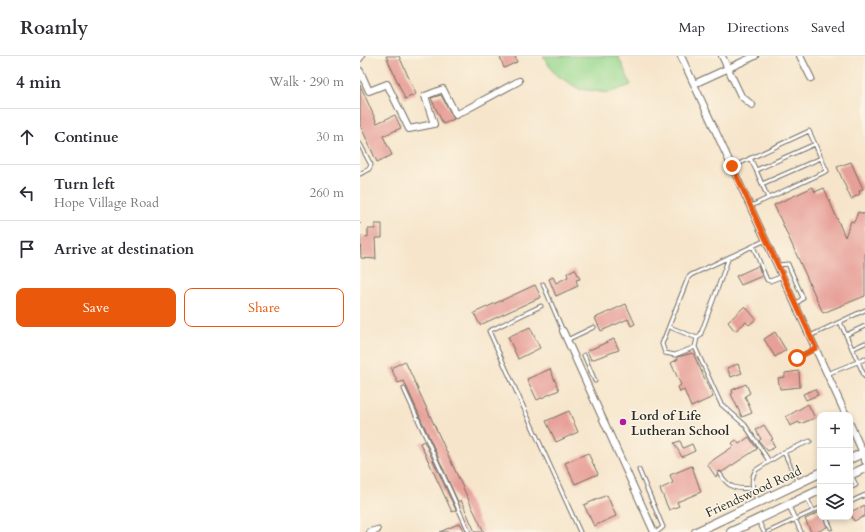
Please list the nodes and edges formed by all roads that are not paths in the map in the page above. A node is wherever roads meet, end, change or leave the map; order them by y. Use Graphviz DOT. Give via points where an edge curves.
graph roads {
  1 [pos="681,56"];
  2 [pos="722,56"];
  3 [pos="755,56"];
  4 [pos="800,56"];
  5 [pos="728,68"];
  6 [pos="360,71"];
  7 [pos="811,78"];
  8 [pos="519,81"];
  9 [pos="694,84"];
  10 [pos="752,105"];
  11 [pos="360,144"];
  12 [pos="815,144"];
  13 [pos="750,158"];
  14 [pos="821,158"];
  15 [pos="732,166"];
  16 [pos="756,170"];
  17 [pos="360,174"];
  18 [pos="762,184"];
  19 [pos="768,198"];
  20 [pos="751,206"];
  21 [pos="766,240"];
  22 [pos="753,246"];
  23 [pos="729,257"];
  24 [pos="778,266"];
  25 [pos="782,276"];
  26 [pos="543,284"];
  27 [pos="796,304"];
  28 [pos="541,306"];
  29 [pos="865,310"];
  30 [pos="840,322"];
  31 [pos="669,326"];
  32 [pos="865,326"];
  33 [pos="594,327"];
  34 [pos="563,331"];
  35 [pos="846,334"];
  36 [pos="810,336"];
  37 [pos="697,338"];
  38 [pos="567,340"];
  39 [pos="865,343"];
  40 [pos="695,347"];
  41 [pos="816,348"];
  42 [pos="852,349"];
  43 [pos="584,355"];
  44 [pos="797,358"];
  45 [pos="865,359"];
  46 [pos="587,362"];
  47 [pos="858,362"];
  48 [pos="578,366"];
  49 [pos="827,374"];
  50 [pos="865,377"];
  51 [pos="595,381"];
  52 [pos="404,389"];
  53 [pos="845,412"];
  54 [pos="853,431"];
  55 [pos="810,441"];
  56 [pos="784,452"];
  57 [pos="864,455"];
  58 [pos="853,458"];
  59 [pos="769,461"];
  60 [pos="865,468"];
  61 [pos="639,470"];
  62 [pos="720,474"];
  63 [pos="817,474"];
  64 [pos="853,474"];
  65 [pos="853,479"];
  66 [pos="798,483"];
  67 [pos="853,486"];
  68 [pos="752,488"];
  69 [pos="817,491"];
  70 [pos="865,495"];
  71 [pos="807,496"];
  72 [pos="758,501"];
  73 [pos="853,501"];
  74 [pos="789,505"];
  75 [pos="817,509"];
  76 [pos="813,511"];
  77 [pos="795,519"];
  78 [pos="758,520"];
  79 [pos="827,520"];
  80 [pos="831,528"];
  81 [pos="377,530"];
  82 [pos="741,530"];
  83 [pos="370,532"];
  84 [pos="469,532"];
  85 [pos="580,532"];
  86 [pos="654,532"];
  87 [pos="657,532"];
  88 [pos="696,532"];
  89 [pos="732,532"];
  90 [pos="764,532"];
  91 [pos="768,532"];
  92 [pos="801,532"];
  1 -- 9 [label="street"];
  2 -- 5 [label="street"];
  3 -- 5 [label="street"];
  4 -- 7 [label="street"];
  5 -- 9 [label="street"];
  5 -- 10 [label="street" via="741,96"];
  6 -- 8 [label="street" via="369,92 387,84 409,129 434,124 424,96 443,89 456,115"];
  9 -- 15 [label="street"];
  11 -- 17 [label="lane" via="370,166"];
  12 -- 13 [label="lane" via="809,131"];
  12 -- 14 [label="lane"];
  12 -- 16 [label="lane"];
  13 -- 15 [label="lane"];
  13 -- 16 [label="lane"];
  14 -- 18 [label="lane"];
  14 -- 19 [label="lane" via="828,171"];
  15 -- 20 [label="street"];
  16 -- 18 [label="lane"];
  18 -- 19 [label="lane"];
  19 -- 20 [label="lane"];
  20 -- 21 [label="street"];
  21 -- 22 [label="lane"];
  21 -- 24 [label="street"];
  22 -- 23 [label="lane"];
  22 -- 25 [label="lane" via="768,280"];
  23 -- 31 [label="lane" via="688,278"];
  23 -- 37 [label="lane" via="700,336"];
  24 -- 25 [label="street"];
  24 -- 27 [label="lane" via="788,264 803,298"];
  25 -- 27 [label="street"];
  26 -- 34 [label="lane"];
  27 -- 36 [label="street"];
  28 -- 85 [label="lane" via="489,331"];
  29 -- 30 [label="lane"];
  30 -- 35 [label="lane"];
  30 -- 36 [label="lane"];
  31 -- 37 [label="lane"];
  31 -- 40 [label="lane" via="662,344 665,353 676,355"];
  32 -- 35 [label="lane"];
  33 -- 38 [label="lane"];
  34 -- 38 [label="street"];
  35 -- 42 [label="lane"];
  36 -- 41 [label="street"];
  37 -- 40 [label="lane"];
  38 -- 48 [label="street"];
  39 -- 42 [label="lane"];
  40 -- 59 [label="lane" via="721,404 746,425"];
  41 -- 44 [label="lane"];
  41 -- 49 [label="street"];
  42 -- 47 [label="lane"];
  43 -- 46 [label="lane"];
  45 -- 47 [label="lane"];
  46 -- 48 [label="lane"];
  46 -- 51 [label="lane"];
  47 -- 49 [label="lane"];
  47 -- 50 [label="lane"];
  48 -- 86 [label="street"];
  49 -- 53 [label="street"];
  52 -- 84 [label="lane"];
  54 -- 57 [label="street"];
  55 -- 56 [label="lane"];
  56 -- 59 [label="lane"];
  56 -- 66 [label="lane"];
  57 -- 58 [label="main road"];
  59 -- 68 [label="lane" via="753,474"];
  60 -- 64 [label="main road"];
  61 -- 87 [label="lane" via="663,527"];
  62 -- 68 [label="lane" via="732,487"];
  63 -- 66 [label="main road, Friendswood Road"];
  65 -- 67 [label="lane" via="856,485"];
  66 -- 72 [label="main road, Friendswood Road"];
  68 -- 72 [label="lane"];
  69 -- 71 [label="main road, Friendswood Road"];
  70 -- 73 [label="lane"];
  71 -- 74 [label="main road, Friendswood Road"];
  71 -- 76 [label="lane"];
  72 -- 88 [label="main road, Friendswood Road"];
  74 -- 77 [label="lane"];
  74 -- 78 [label="main road, Friendswood Road"];
  75 -- 76 [label="lane"];
  76 -- 77 [label="lane"];
  77 -- 91 [label="lane"];
  77 -- 92 [label="lane"];
  78 -- 82 [label="main road, Friendswood Road"];
  78 -- 90 [label="lane"];
  79 -- 80 [label="lane"];
  81 -- 83 [label="street"];
  82 -- 89 [label="main road, Friendswood Road"];
}
